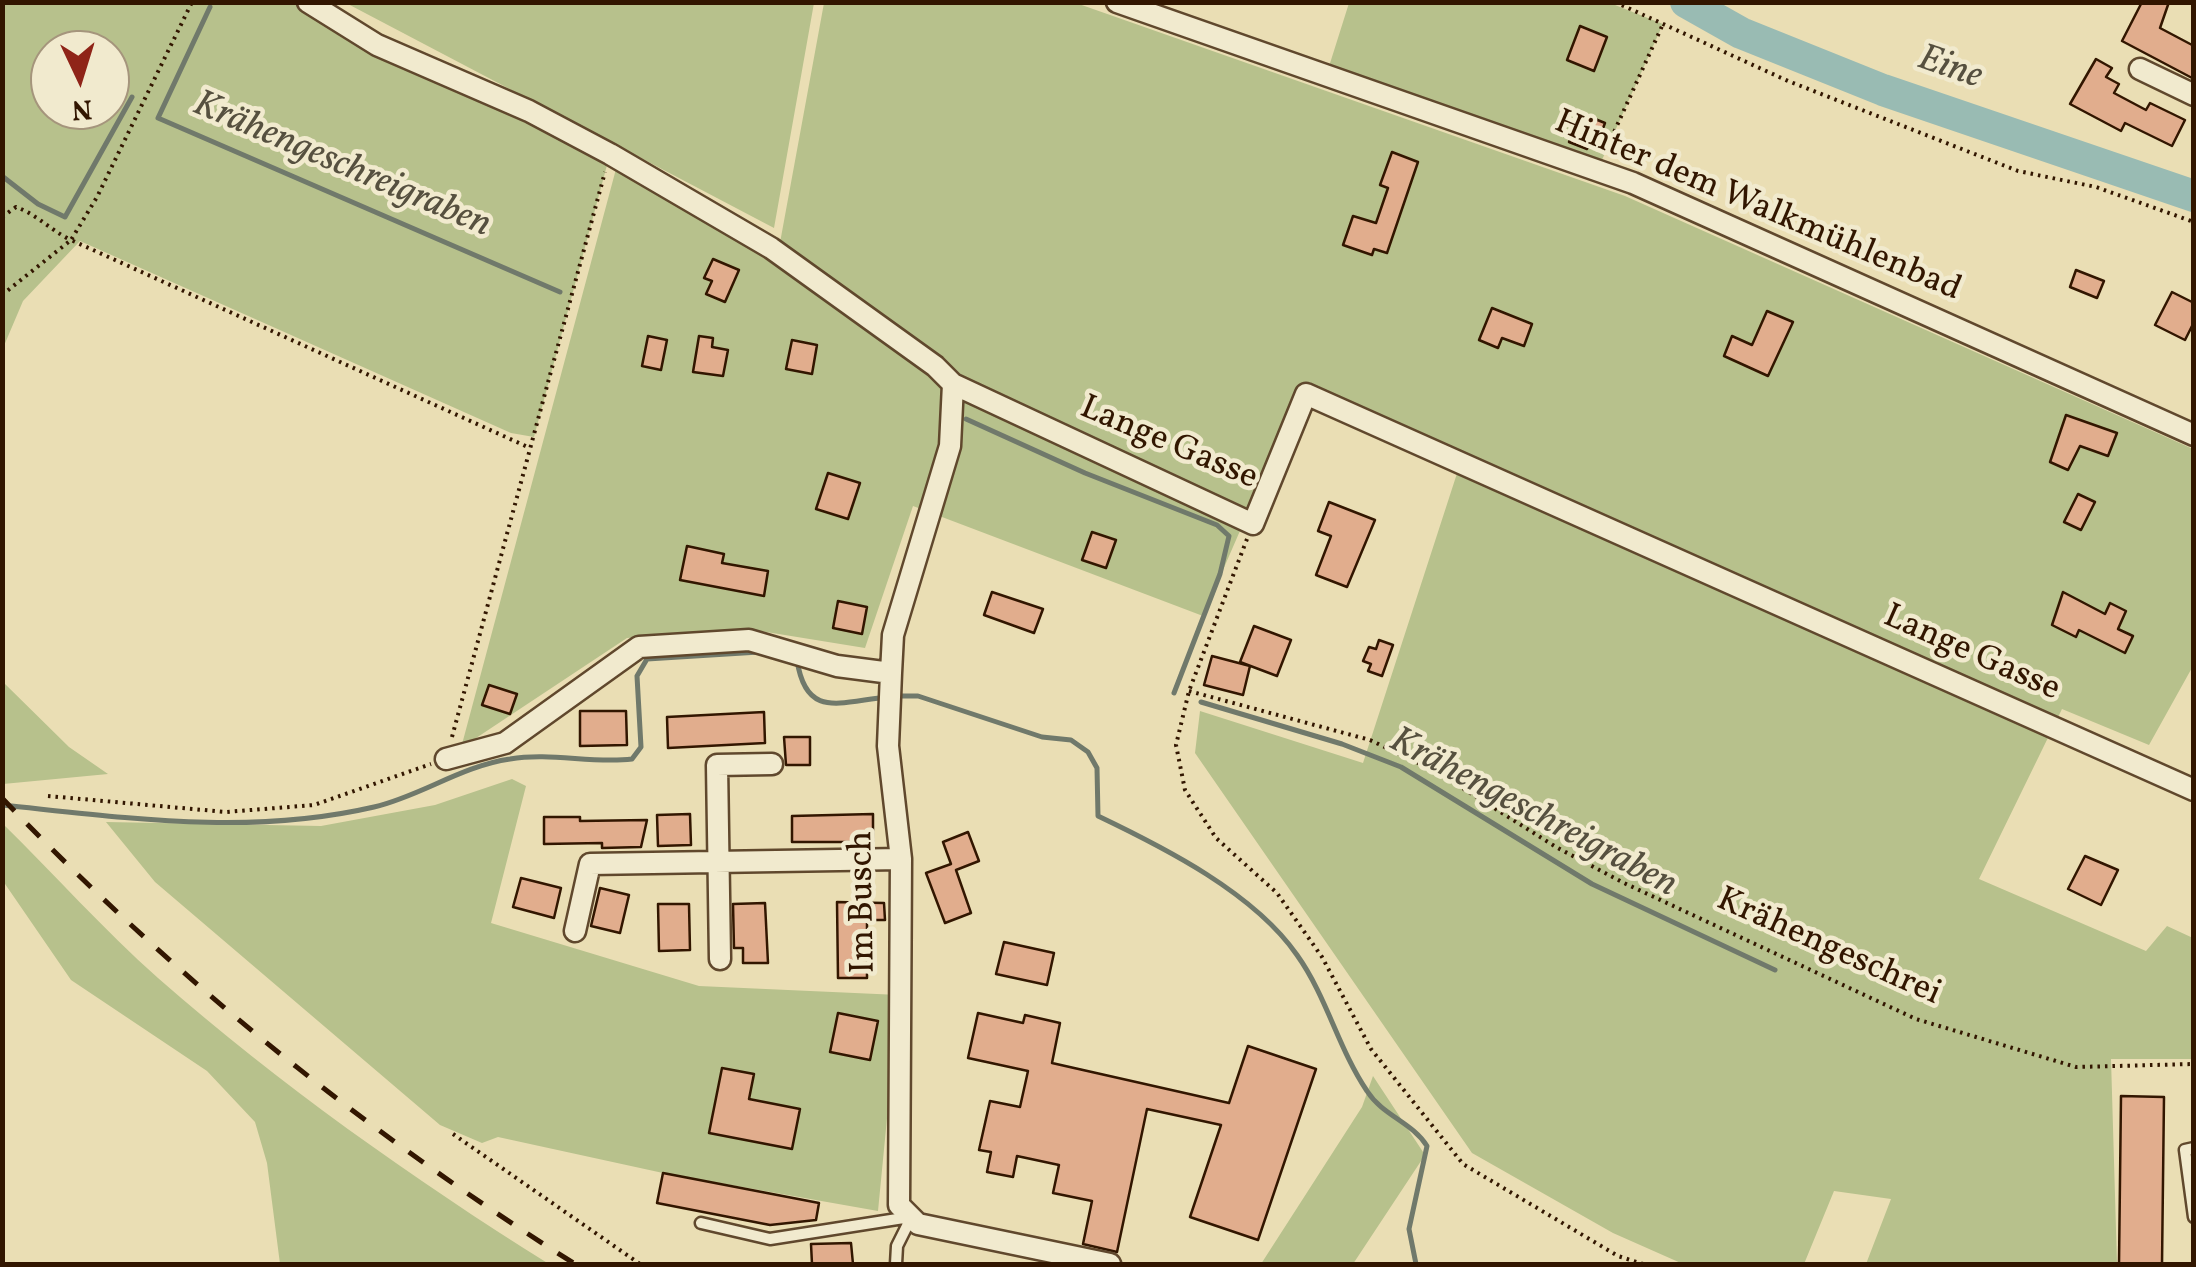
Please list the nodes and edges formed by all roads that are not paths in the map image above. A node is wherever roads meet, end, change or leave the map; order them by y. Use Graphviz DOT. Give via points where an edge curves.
graph roads {
  1 [pos="308,2"];
  2 [pos="1117,2"];
  3 [pos="2140,68"];
  4 [pos="2194,95"];
  5 [pos="953,384"];
  6 [pos="2194,434"];
  7 [pos="890,687"];
  8 [pos="446,759"];
  9 [pos="772,764"];
  10 [pos="2194,790"];
  11 [pos="900,860"];
  12 [pos="718,862"];
  13 [pos="575,931"];
  14 [pos="720,959"];
  15 [pos="2194,1148"];
  16 [pos="911,1217"];
  17 [pos="2194,1217"];
  18 [pos="701,1223"];
  19 [pos="896,1264"];
  20 [pos="1110,1264"];
  1 -- 5 [label="street, Lange Gasse" via="377,45 610,154 771,248"];
  2 -- 6 [label="street, Hinter dem Walkmühlenbad" via="1597,170"];
  3 -- 4 [label="street"];
  5 -- 7 [label="street, Im Busch" via="950,446 894,635"];
  5 -- 10 [label="street, Lange Gasse" via="1253,524 1306,394"];
  7 -- 8 [label="street" via="749,640 639,646 505,743"];
  7 -- 11 [label="street, Im Busch" via="888,746"];
  9 -- 12 [label="street" via="716,766"];
  11 -- 12 [label="street"];
  11 -- 16 [label="street, Im Busch" via="897,1168 899,1206"];
  12 -- 13 [label="street" via="590,864"];
  12 -- 14 [label="street"];
  15 -- 17 [label="lane" via="2185,1150"];
  16 -- 18 [label="lane" via="770,1239"];
  16 -- 19 [label="lane"];
  16 -- 20 [label="street" via="918,1224"];
}
